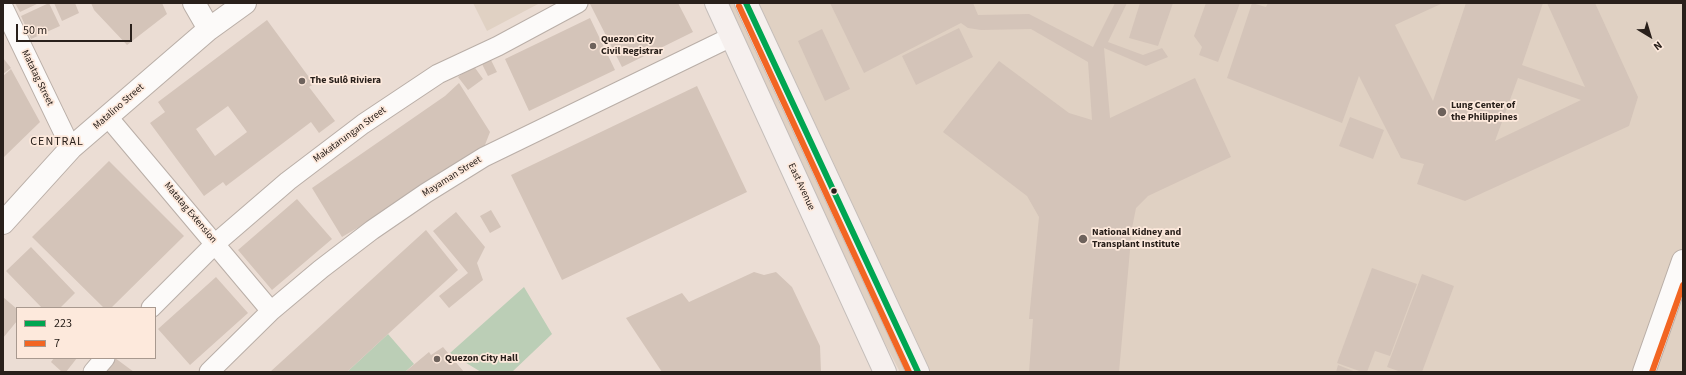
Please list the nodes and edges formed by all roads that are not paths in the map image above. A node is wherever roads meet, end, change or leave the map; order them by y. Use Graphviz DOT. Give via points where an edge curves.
graph roads {
  1 [pos="194,3"];
  2 [pos="245,3"];
  3 [pos="578,3"];
  4 [pos="716,3"];
  5 [pos="746,3"];
  6 [pos="3,7"];
  7 [pos="209,30"];
  8 [pos="731,37"];
  9 [pos="107,116"];
  10 [pos="71,148"];
  11 [pos="3,223"];
  12 [pos="216,243"];
  13 [pos="1683,261"];
  14 [pos="152,307"];
  15 [pos="272,311"];
  16 [pos="104,359"];
  17 [pos="93,372"];
  18 [pos="209,372"];
  19 [pos="885,372"];
  20 [pos="918,372"];
  21 [pos="1644,372"];
  1 -- 7 [label="street"];
  2 -- 7 [label="street, Matalino Street"];
  3 -- 12 [label="street, Makatarungan Street" via="498,46 438,74 362,124 288,181"];
  4 -- 8 [label="main road, East Avenue"];
  5 -- 20 [label="main road"];
  6 -- 10 [label="street, Matatag Street"];
  7 -- 9 [label="street, Matalino Street"];
  8 -- 15 [label="street, Mayaman Street" via="484,156 372,230"];
  8 -- 19 [label="main road, East Avenue"];
  9 -- 10 [label="street, Matalino Street"];
  9 -- 12 [label="street, Matatag Extension"];
  10 -- 11 [label="street, Matalino Street"];
  12 -- 14 [label="street, Makatarungan Street"];
  12 -- 15 [label="street, Matatag Extension"];
  13 -- 21 [label="street"];
  15 -- 18 [label="street, Mayaman Street"];
  16 -- 17 [label="street"];
}
